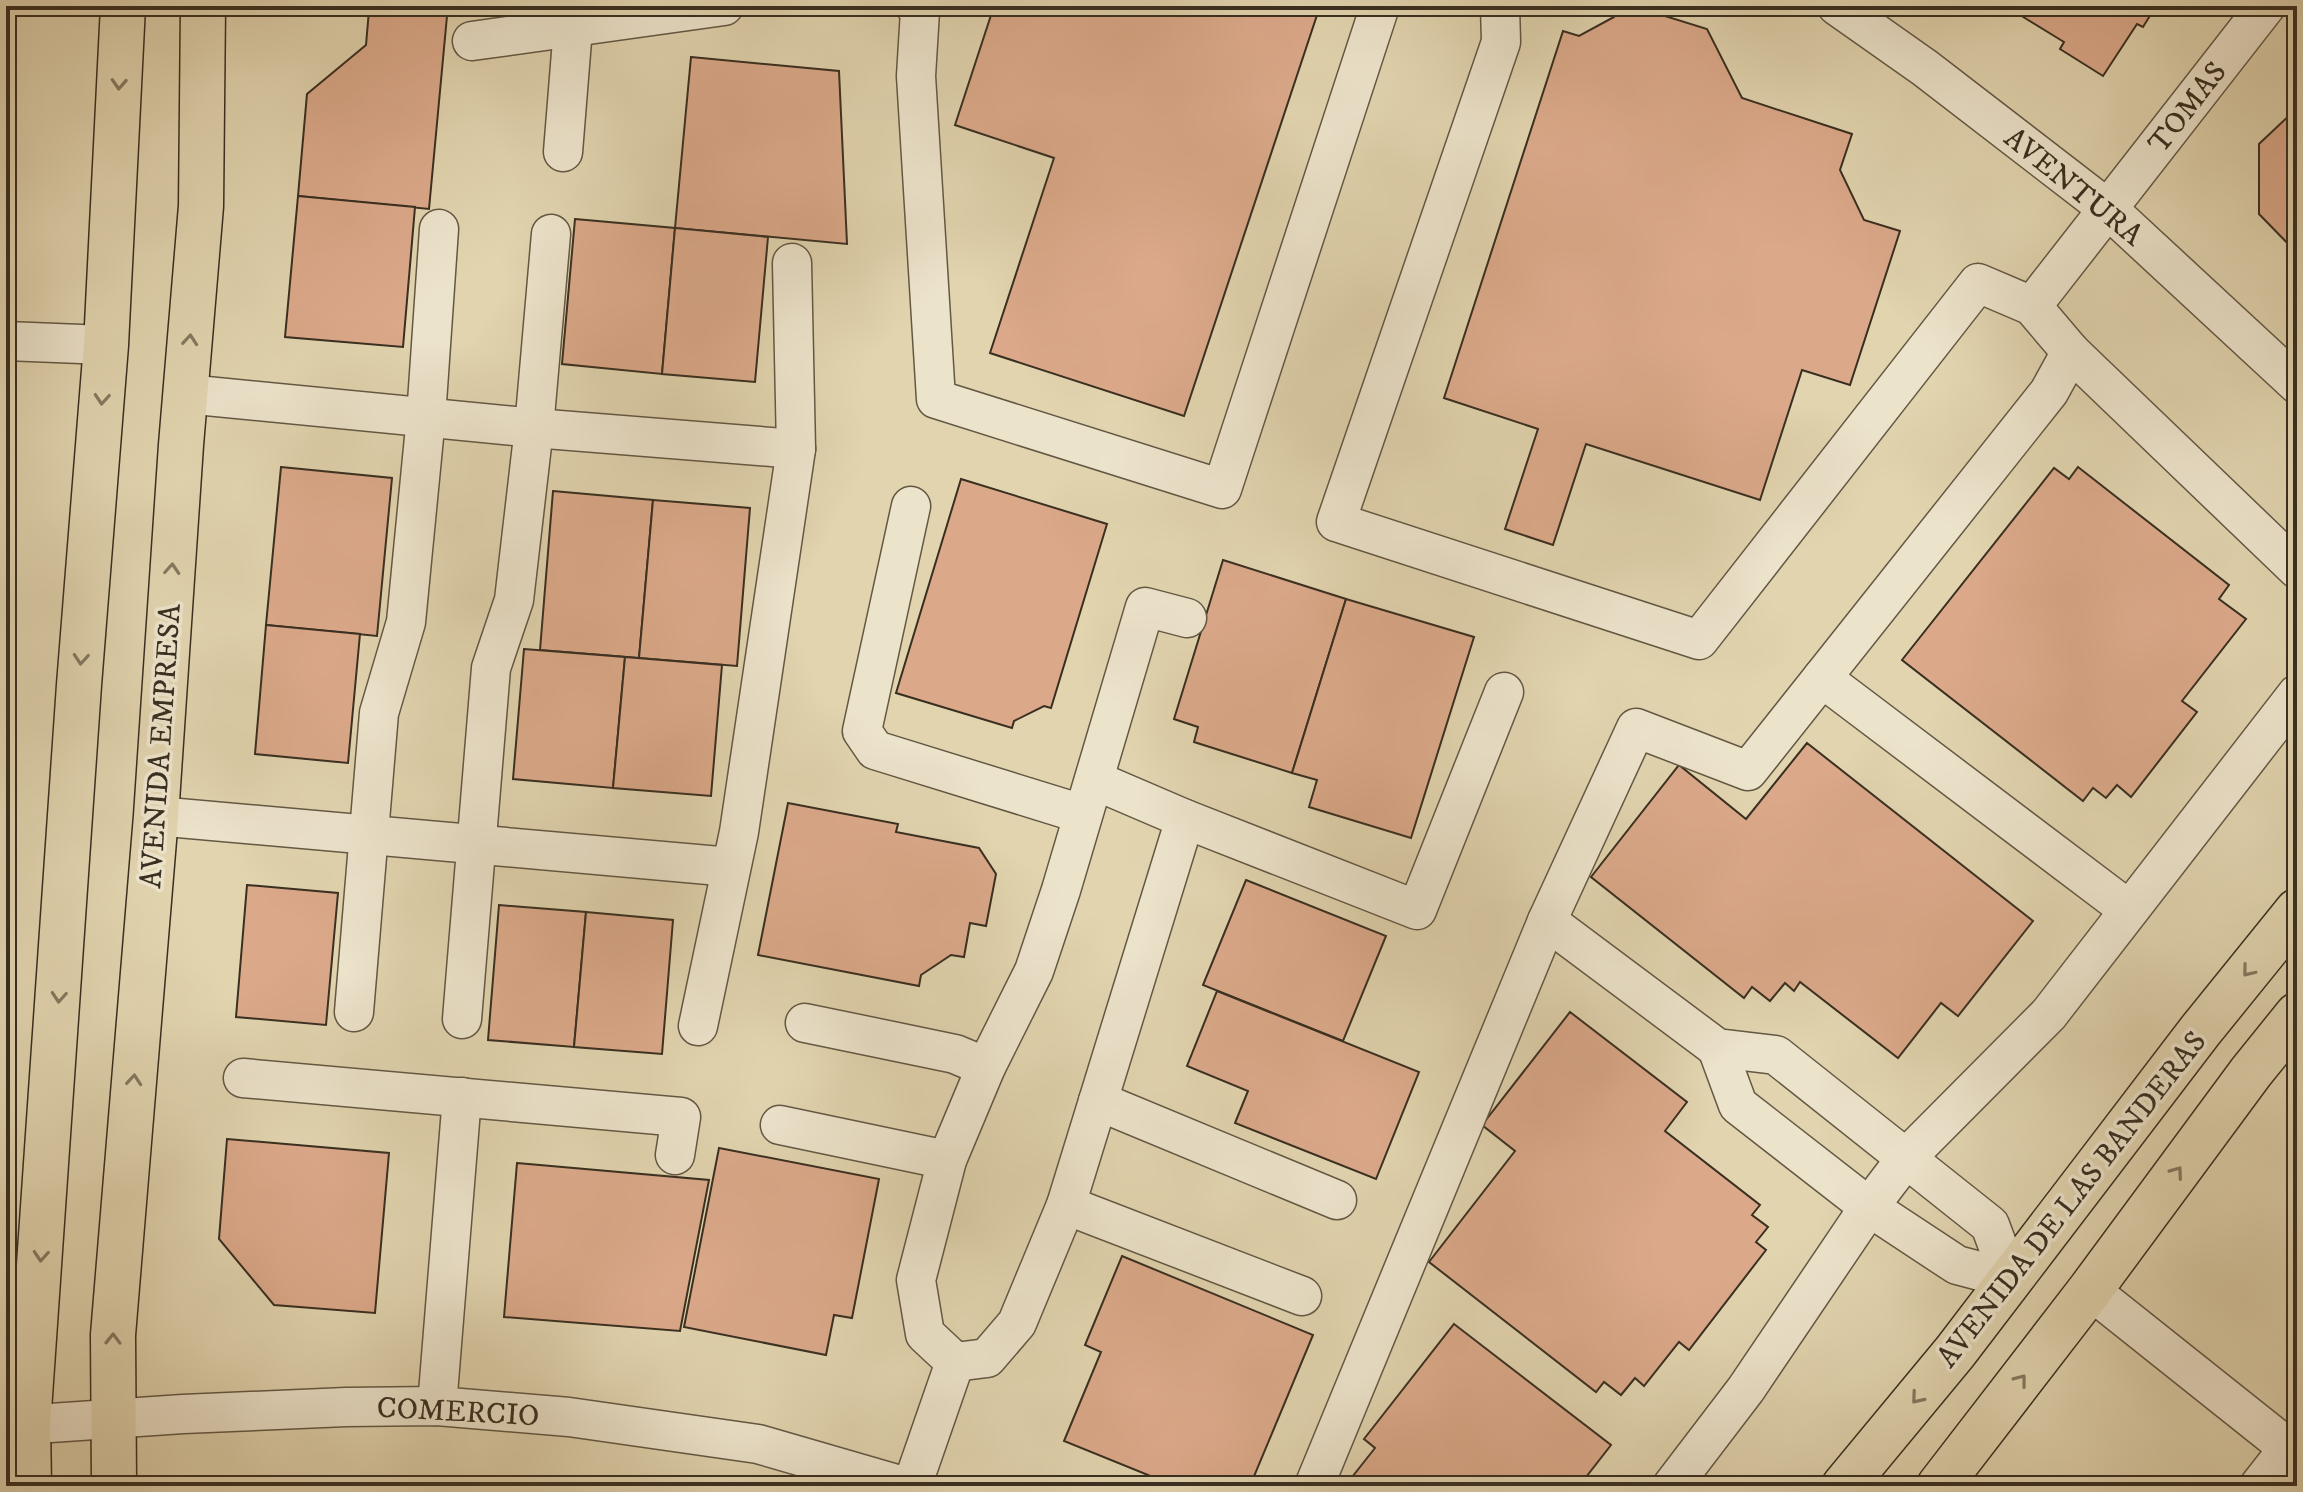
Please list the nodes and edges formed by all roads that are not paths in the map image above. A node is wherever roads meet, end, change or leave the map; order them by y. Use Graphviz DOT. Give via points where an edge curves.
graph roads {
  1 [pos="123,6"];
  2 [pos="203,6"];
  3 [pos="724,6"];
  4 [pos="915,6"];
  5 [pos="1380,6"];
  6 [pos="1500,6"];
  7 [pos="1837,6"];
  8 [pos="2266,6"];
  9 [pos="573,28"];
  10 [pos="472,41"];
  11 [pos="563,152"];
  12 [pos="2108,209"];
  13 [pos="439,229"];
  14 [pos="551,234"];
  15 [pos="792,263"];
  16 [pos="2032,306"];
  17 [pos="6,341"];
  18 [pos="106,345"];
  19 [pos="2071,352"];
  20 [pos="2297,384"];
  21 [pos="186,394"];
  22 [pos="426,417"];
  23 [pos="534,428"];
  24 [pos="796,449"];
  25 [pos="911,506"];
  26 [pos="2297,569"];
  27 [pos="1187,618"];
  28 [pos="1822,678"];
  29 [pos="1504,692"];
  30 [pos="2297,694"];
  31 [pos="1088,797"];
  32 [pos="156,816"];
  33 [pos="1185,819"];
  34 [pos="367,833"];
  35 [pos="477,843"];
  36 [pos="731,867"];
  37 [pos="2129,910"];
  38 [pos="2297,911"];
  39 [pos="1547,921"];
  40 [pos="354,1012"];
  41 [pos="2297,1015"];
  42 [pos="462,1019"];
  43 [pos="805,1023"];
  44 [pos="698,1026"];
  45 [pos="1717,1048"];
  46 [pos="986,1067"];
  47 [pos="243,1078"];
  48 [pos="462,1097"];
  49 [pos="1098,1101"];
  50 [pos="780,1125"];
  51 [pos="675,1155"];
  52 [pos="1907,1157"];
  53 [pos="947,1160"];
  54 [pos="1337,1200"];
  55 [pos="1066,1205"];
  56 [pos="1869,1207"];
  57 [pos="2010,1279"];
  58 [pos="2090,1290"];
  59 [pos="1302,1296"];
  60 [pos="955,1362"];
  61 [pos="437,1406"];
  62 [pos="114,1417"];
  63 [pos="17,1426"];
  64 [pos="2292,1452"];
  65 [pos="803,1472"];
  66 [pos="29,1486"];
  67 [pos="114,1486"];
  68 [pos="903,1486"];
  69 [pos="912,1486"];
  70 [pos="1314,1486"];
  71 [pos="1672,1486"];
  72 [pos="1844,1486"];
  73 [pos="1939,1486"];
  74 [pos="2259,1486"];
  1 -- 18 [label="main road, one-way"];
  21 -- 2 [label="main road, AVENIDA EMPRESA, one-way" via="201,206"];
  3 -- 9 [label="street"];
  4 -- 5 [label="street" via="920,11 916,76 936,399 1222,489"];
  6 -- 16 [label="street" via="1501,42 1336,522 1699,640 1978,283"];
  7 -- 12 [label="street, AVENTURA"];
  8 -- 12 [label="street, TOMAS"];
  9 -- 10 [label="street"];
  9 -- 11 [label="street"];
  12 -- 16 [label="street, TOMAS"];
  12 -- 20 [label="street, AVENTURA"];
  13 -- 22 [label="street"];
  14 -- 23 [label="street"];
  15 -- 24 [label="street"];
  16 -- 19 [label="street"];
  17 -- 18 [label="street"];
  18 -- 63 [label="main road, one-way"];
  19 -- 26 [label="street"];
  19 -- 28 [label="street" via="2049,392"];
  21 -- 22 [label="street"];
  32 -- 21 [label="main road, AVENIDA EMPRESA, one-way"];
  22 -- 23 [label="street"];
  22 -- 34 [label="street" via="406,622 379,713"];
  23 -- 24 [label="street"];
  23 -- 35 [label="street" via="514,600 491,668"];
  24 -- 36 [label="street"];
  25 -- 31 [label="street" via="862,731 875,750"];
  27 -- 31 [label="street" via="1145,607"];
  28 -- 37 [label="street"];
  28 -- 39 [label="street" via="1748,771 1636,728"];
  29 -- 33 [label="street" via="1417,910"];
  30 -- 37 [label="street"];
  31 -- 33 [label="street"];
  31 -- 46 [label="street" via="1034,971"];
  32 -- 34 [label="street"];
  62 -- 32 [label="main road, AVENIDA EMPRESA, one-way" via="113,1335"];
  33 -- 49 [label="street"];
  34 -- 35 [label="street"];
  34 -- 40 [label="street"];
  35 -- 36 [label="street"];
  35 -- 42 [label="street"];
  36 -- 44 [label="street"];
  37 -- 52 [label="street" via="2049,1014"];
  38 -- 57 [label="main road, AVENIDA DE LAS BANDERAS, one-way"];
  39 -- 45 [label="street"];
  39 -- 70 [label="street"];
  58 -- 41 [label="main road, one-way"];
  43 -- 46 [label="street" via="955,1054"];
  45 -- 52 [label="street" via="1776,1055"];
  45 -- 56 [label="street" via="1738,1105"];
  46 -- 53 [label="street"];
  47 -- 48 [label="street"];
  48 -- 51 [label="street" via="681,1117"];
  48 -- 61 [label="street"];
  49 -- 54 [label="street"];
  49 -- 55 [label="street"];
  50 -- 53 [label="street"];
  52 -- 56 [label="street"];
  52 -- 57 [label="street" via="1990,1225"];
  53 -- 60 [label="street" via="916,1280 925,1334"];
  55 -- 59 [label="street"];
  55 -- 60 [label="street" via="1017,1323 987,1358"];
  56 -- 57 [label="street" via="1957,1265"];
  56 -- 71 [label="street" via="1746,1389"];
  57 -- 72 [label="main road, AVENIDA DE LAS BANDERAS, one-way"];
  58 -- 64 [label="street"];
  73 -- 58 [label="main road, one-way"];
  60 -- 69 [label="street"];
  61 -- 62 [label="street, COMERCIO"];
  61 -- 65 [label="street, COMERCIO" via="569,1417 758,1444"];
  62 -- 63 [label="street, COMERCIO"];
  62 -- 67 [label="main road, AVENIDA EMPRESA"];
  63 -- 66 [label="main road"];
  64 -- 74 [label="street"];
  65 -- 68 [label="street, COMERCIO"];
}
